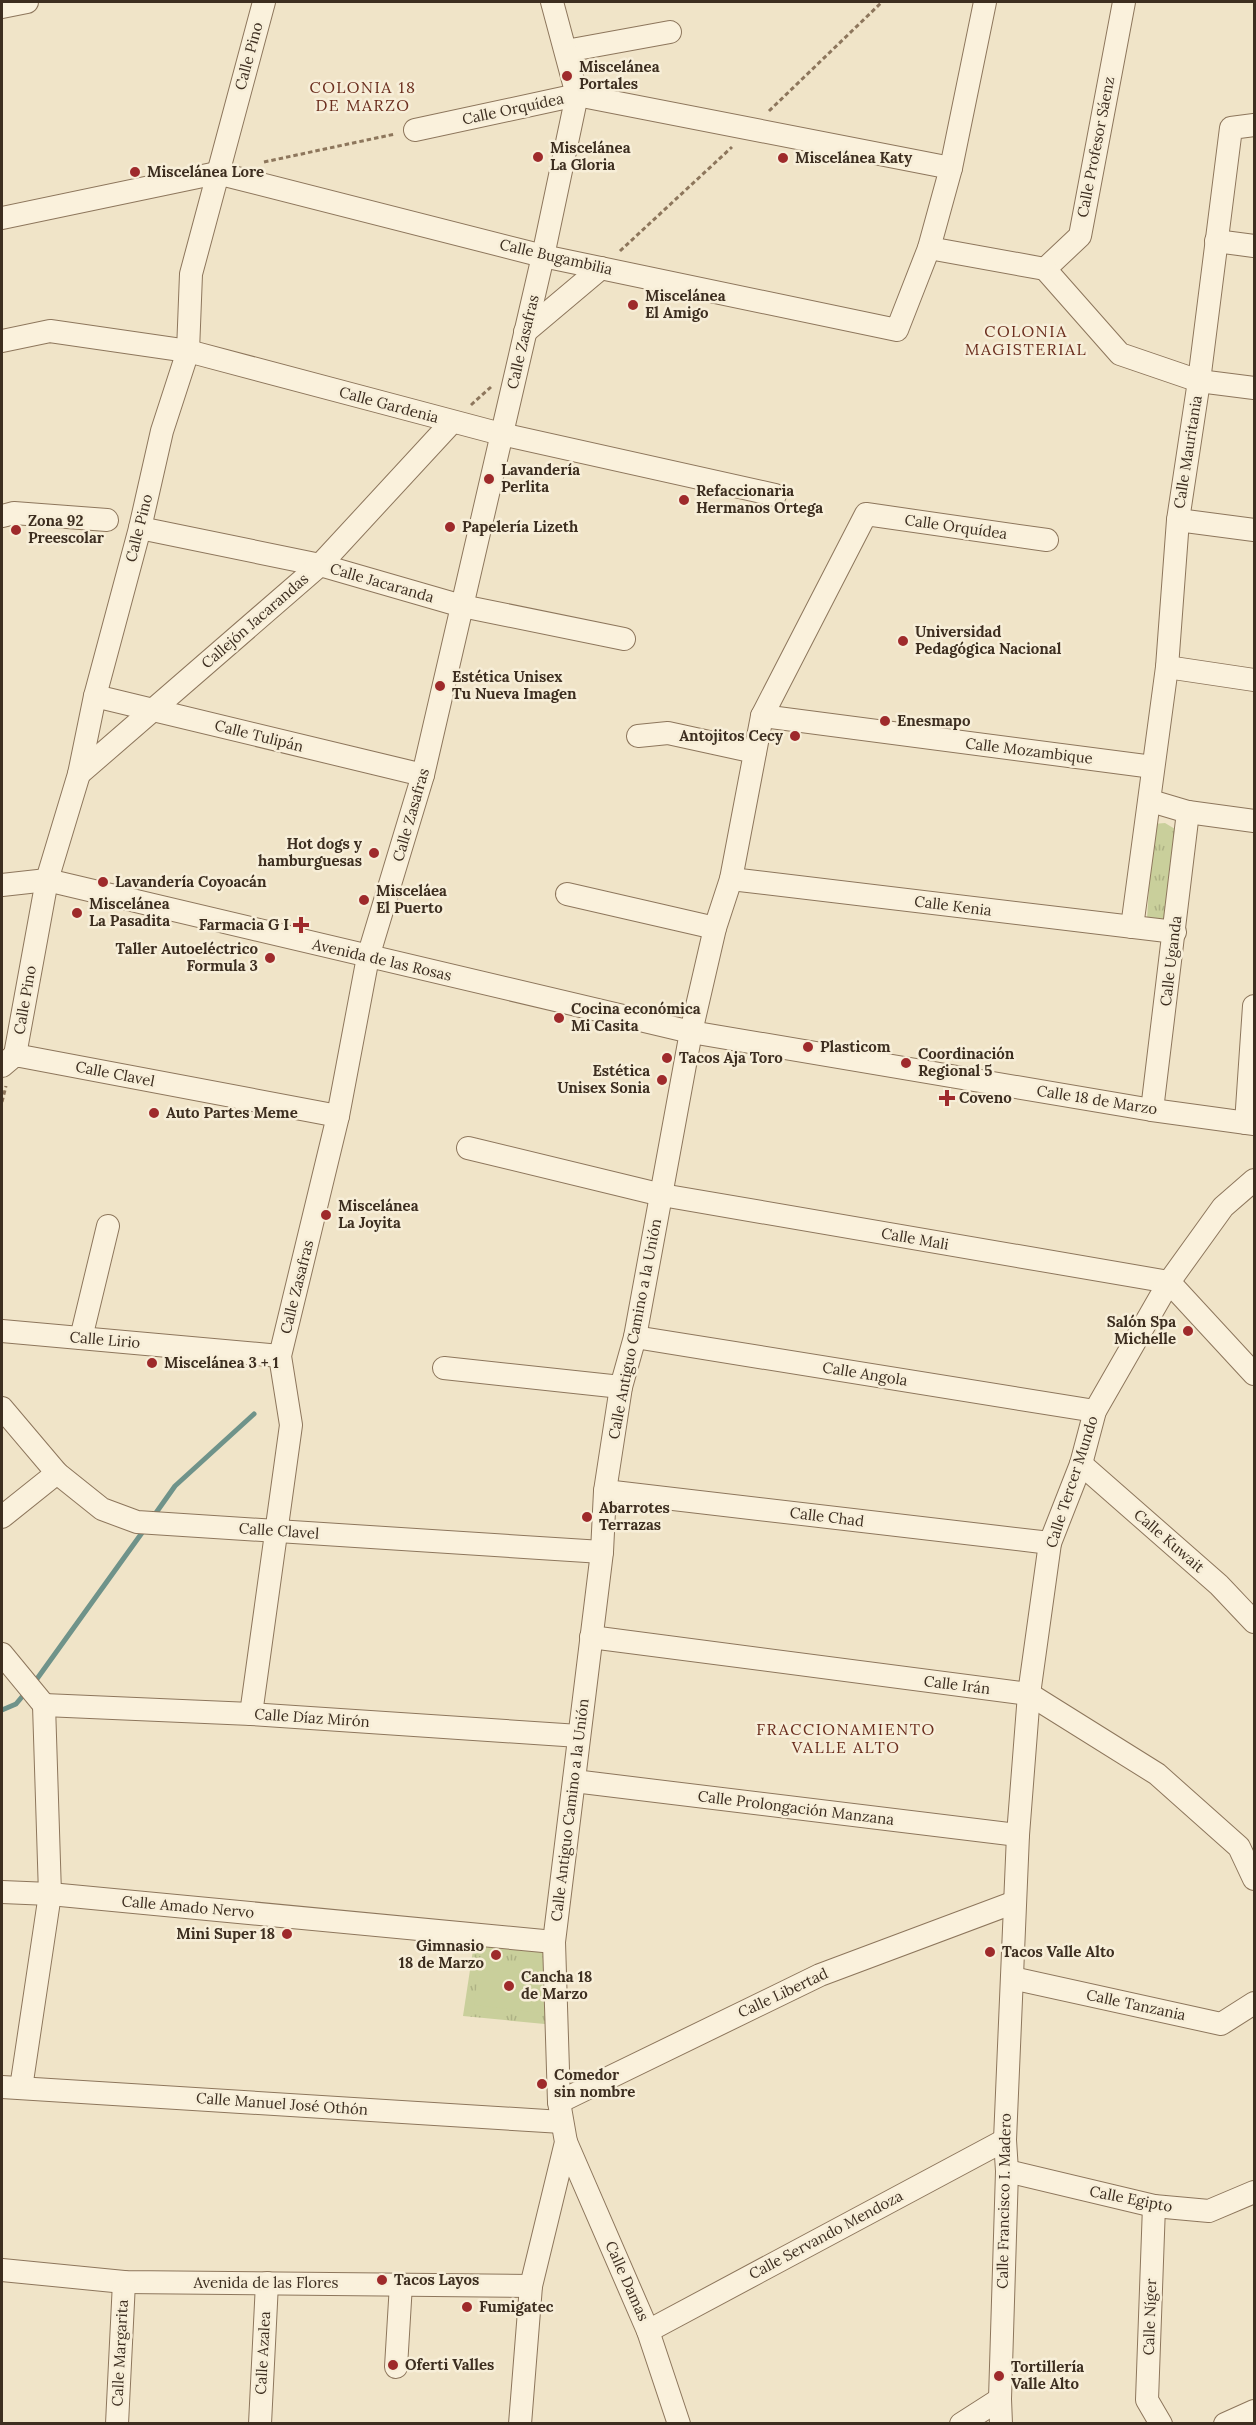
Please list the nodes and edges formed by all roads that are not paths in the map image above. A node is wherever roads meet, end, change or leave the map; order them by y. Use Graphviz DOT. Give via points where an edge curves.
graph roads {
  1 [pos="27,2"];
  2 [pos="264,2"];
  3 [pos="552,2"];
  4 [pos="985,2"];
  5 [pos="1124,2"];
  6 [pos="2,7"];
  7 [pos="670,32"];
  8 [pos="566,51"];
  9 [pos="578,95"];
  10 [pos="1254,125"];
  11 [pos="415,130"];
  12 [pos="951,168"];
  13 [pos="217,173"];
  14 [pos="2,218"];
  15 [pos="1216,241"];
  16 [pos="1254,246"];
  17 [pos="929,248"];
  18 [pos="543,256"];
  19 [pos="601,268"];
  20 [pos="1045,269"];
  21 [pos="525,332"];
  22 [pos="2,341"];
  23 [pos="188,351"];
  24 [pos="1199,381"];
  25 [pos="1254,388"];
  26 [pos="452,422"];
  27 [pos="501,434"];
  28 [pos="774,495"];
  29 [pos="866,514"];
  30 [pos="2,516"];
  31 [pos="107,520"];
  32 [pos="1178,520"];
  33 [pos="140,528"];
  34 [pos="1254,530"];
  35 [pos="1047,540"];
  36 [pos="320,565"];
  37 [pos="462,606"];
  38 [pos="624,639"];
  39 [pos="1167,667"];
  40 [pos="1254,680"];
  41 [pos="95,696"];
  42 [pos="152,710"];
  43 [pos="762,716"];
  44 [pos="638,736"];
  45 [pos="755,752"];
  46 [pos="1153,767"];
  47 [pos="80,774"];
  48 [pos="423,775"];
  49 [pos="1151,801"];
  50 [pos="1188,812"];
  51 [pos="1254,821"];
  52 [pos="731,879"];
  53 [pos="47,880"];
  54 [pos="2,885"];
  55 [pos="567,894"];
  56 [pos="1132,927"];
  57 [pos="716,928"];
  58 [pos="1175,932"];
  59 [pos="368,957"];
  60 [pos="1254,1006"];
  61 [pos="691,1032"];
  62 [pos="8,1060"];
  63 [pos="1152,1110"];
  64 [pos="338,1116"];
  65 [pos="1250,1123"];
  66 [pos="468,1148"];
  67 [pos="1254,1180"];
  68 [pos="662,1195"];
  69 [pos="108,1226"];
  70 [pos="1169,1282"];
  71 [pos="2,1331"];
  72 [pos="635,1337"];
  73 [pos="81,1338"];
  74 [pos="280,1356"];
  75 [pos="444,1368"];
  76 [pos="1254,1374"];
  77 [pos="621,1388"];
  78 [pos="2,1408"];
  79 [pos="1095,1411"];
  80 [pos="1081,1464"];
  81 [pos="57,1473"];
  82 [pos="605,1491"];
  83 [pos="2,1517"];
  84 [pos="277,1530"];
  85 [pos="1050,1543"];
  86 [pos="602,1552"];
  87 [pos="1254,1622"];
  88 [pos="591,1637"];
  89 [pos="2,1654"];
  90 [pos="1029,1694"];
  91 [pos="44,1706"];
  92 [pos="250,1714"];
  93 [pos="579,1736"];
  94 [pos="574,1781"];
  95 [pos="1018,1835"];
  96 [pos="1254,1879"];
  97 [pos="2,1892"];
  98 [pos="50,1894"];
  99 [pos="1015,1902"];
  100 [pos="554,1942"];
  101 [pos="1012,1978"];
  102 [pos="1254,2003"];
  103 [pos="11,2088"];
  104 [pos="562,2122"];
  105 [pos="1005,2140"];
  106 [pos="1007,2171"];
  107 [pos="1254,2192"];
  108 [pos="1154,2206"];
  109 [pos="2,2270"];
  110 [pos="124,2282"];
  111 [pos="267,2283"];
  112 [pos="401,2284"];
  113 [pos="531,2286"];
  114 [pos="648,2331"];
  115 [pos="396,2367"];
  116 [pos="1000,2399"];
  117 [pos="1254,2411"];
  118 [pos="117,2424"];
  119 [pos="260,2424"];
  120 [pos="520,2424"];
  121 [pos="679,2424"];
  122 [pos="961,2424"];
  123 [pos="1001,2424"];
  124 [pos="1161,2424"];
  125 [pos="1225,2424"];
  1 -- 6 [label="street"];
  2 -- 13 [label="street, Calle Pino"];
  3 -- 8 [label="street"];
  4 -- 12 [label="street"];
  5 -- 20 [label="street, Calle Profesor Sáenz" via="1080,236"];
  7 -- 8 [label="street"];
  8 -- 9 [label="street"];
  9 -- 11 [label="street, Calle Orquídea"];
  9 -- 12 [label="street, Calle Orquídea"];
  9 -- 18 [label="street, Calle Zasafras"];
  10 -- 15 [label="street, Calle Mauritania" via="1231,128"];
  12 -- 17 [label="street"];
  13 -- 14 [label="street"];
  13 -- 18 [label="street, Calle Bugambilia"];
  13 -- 23 [label="street, Calle Pino" via="191,274"];
  15 -- 16 [label="street"];
  15 -- 24 [label="street, Calle Mauritania"];
  17 -- 19 [label="street, Calle Bugambilia" via="897,330"];
  17 -- 20 [label="street"];
  18 -- 19 [label="street, Calle Bugambilia"];
  18 -- 21 [label="street, Calle Zasafras"];
  19 -- 21 [label="street"];
  20 -- 24 [label="street" via="1120,354"];
  21 -- 27 [label="street, Calle Zasafras"];
  22 -- 23 [label="street, Calle Gardenia" via="50,332"];
  23 -- 26 [label="street, Calle Gardenia"];
  23 -- 33 [label="street, Calle Pino" via="162,431"];
  24 -- 25 [label="street"];
  24 -- 32 [label="street, Calle Mauritania"];
  26 -- 27 [label="street, Calle Gardenia"];
  26 -- 36 [label="street, Callejón Jacarandas"];
  27 -- 28 [label="street, Calle Gardenia"];
  27 -- 37 [label="street, Calle Zasafras"];
  29 -- 35 [label="street, Calle Orquídea"];
  29 -- 43 [label="street, Calle Antiguo Camino a la Unión"];
  30 -- 31 [label="street" via="14,513"];
  32 -- 34 [label="street"];
  32 -- 39 [label="street, Calle Mauritania"];
  33 -- 36 [label="street, Calle Jacaranda"];
  33 -- 41 [label="street, Calle Pino"];
  36 -- 37 [label="street, Calle Jacaranda"];
  36 -- 42 [label="street, Callejón Jacarandas"];
  37 -- 38 [label="street, Calle Jacaranda"];
  37 -- 48 [label="street, Calle Zasafras"];
  39 -- 40 [label="street"];
  39 -- 46 [label="street, Calle Mauritania"];
  41 -- 42 [label="street, Calle Tulipán"];
  41 -- 47 [label="street, Calle Pino"];
  42 -- 47 [label="street, Callejón Jacarandas"];
  42 -- 48 [label="street, Calle Tulipán"];
  43 -- 45 [label="street, Calle Antiguo Camino a la Unión"];
  43 -- 46 [label="street, Calle Mozambique"];
  44 -- 45 [label="street" via="668,733"];
  45 -- 52 [label="street, Calle Antiguo Camino a la Unión"];
  46 -- 49 [label="street, Calle Mauritania"];
  47 -- 53 [label="street, Calle Pino"];
  48 -- 59 [label="street, Calle Zasafras"];
  49 -- 50 [label="street"];
  49 -- 56 [label="street, Calle Mauritania"];
  50 -- 51 [label="street"];
  50 -- 58 [label="street, Calle Uganda"];
  52 -- 56 [label="street, Calle Kenia"];
  52 -- 57 [label="street, Calle Antiguo Camino a la Unión"];
  53 -- 54 [label="street, Avenida de las Rosas"];
  53 -- 59 [label="street, Avenida de las Rosas"];
  53 -- 62 [label="street, Calle Pino"];
  55 -- 57 [label="street"];
  56 -- 58 [label="street, Calle Kenia"];
  57 -- 61 [label="street, Calle Antiguo Camino a la Unión"];
  58 -- 63 [label="street, Calle Uganda"];
  59 -- 61 [label="street, Avenida de las Rosas"];
  59 -- 64 [label="street, Calle Zasafras"];
  60 -- 65 [label="street"];
  61 -- 63 [label="street, Calle 18 de Marzo"];
  61 -- 68 [label="street, Calle Antiguo Camino a la Unión"];
  62 -- 64 [label="street, Calle Clavel"];
  63 -- 65 [label="street, Calle 18 de Marzo"];
  64 -- 74 [label="street, Calle Zasafras"];
  66 -- 68 [label="street"];
  67 -- 70 [label="street, Calle Tercer Mundo" via="1222,1207"];
  68 -- 70 [label="street, Calle Mali"];
  68 -- 72 [label="street, Calle Antiguo Camino a la Unión"];
  69 -- 73 [label="street"];
  70 -- 76 [label="street"];
  70 -- 79 [label="street, Calle Tercer Mundo"];
  71 -- 73 [label="street, Calle Lirio"];
  72 -- 77 [label="street, Calle Antiguo Camino a la Unión"];
  72 -- 79 [label="street, Calle Angola"];
  73 -- 74 [label="street, Calle Lirio"];
  74 -- 84 [label="street, Calle Zasafras" via="291,1425"];
  75 -- 77 [label="street"];
  77 -- 82 [label="street, Calle Antiguo Camino a la Unión"];
  78 -- 81 [label="street, Calle Clavel"];
  79 -- 80 [label="street, Calle Tercer Mundo"];
  80 -- 85 [label="street, Calle Tercer Mundo"];
  80 -- 87 [label="street, Calle Kuwait" via="1219,1585"];
  81 -- 83 [label="street"];
  81 -- 84 [label="street, Calle Clavel" via="102,1509 137,1522"];
  82 -- 85 [label="street, Calle Chad"];
  82 -- 86 [label="street, Calle Antiguo Camino a la Unión"];
  84 -- 86 [label="street, Calle Clavel"];
  84 -- 92 [label="street, Calle Zasafras"];
  85 -- 90 [label="street, Calle Tercer Mundo"];
  86 -- 88 [label="street, Calle Antiguo Camino a la Unión"];
  88 -- 90 [label="street, Calle Irán"];
  88 -- 93 [label="street, Calle Antiguo Camino a la Unión"];
  89 -- 91 [label="street"];
  90 -- 95 [label="street, Calle Tercer Mundo"];
  90 -- 96 [label="street, Calle Irán" via="1157,1774 1239,1847"];
  91 -- 92 [label="street, Calle Díaz Mirón"];
  91 -- 98 [label="street"];
  92 -- 93 [label="street, Calle Díaz Mirón"];
  93 -- 94 [label="street, Calle Antiguo Camino a la Unión"];
  94 -- 95 [label="street, Calle Prolongación Manzana"];
  94 -- 100 [label="street, Calle Antiguo Camino a la Unión"];
  95 -- 99 [label="street, Calle Tercer Mundo"];
  97 -- 98 [label="street, Calle Amado Nervo"];
  98 -- 100 [label="street, Calle Amado Nervo"];
  98 -- 103 [label="street"];
  99 -- 101 [label="street, Calle Tercer Mundo"];
  99 -- 104 [label="street, Calle Libertad" via="820,1975"];
  100 -- 104 [label="street, Calle Antiguo Camino a la Unión"];
  101 -- 102 [label="street, Calle Tanzania" via="1221,2024"];
  101 -- 105 [label="street, Calle Francisco I. Madero"];
  103 -- 104 [label="street, Calle Manuel José Othón"];
  104 -- 113 [label="street, Calle Antiguo Camino a la Unión"];
  104 -- 114 [label="street, Calle Damas"];
  105 -- 106 [label="street, Calle Francisco I. Madero"];
  105 -- 114 [label="street, Calle Servando Mendoza"];
  106 -- 108 [label="street, Calle Egipto"];
  106 -- 116 [label="street, Calle Francisco I. Madero"];
  107 -- 108 [label="street, Calle Egipto" via="1209,2211"];
  108 -- 124 [label="street, Calle Níger" via="1147,2400"];
  109 -- 110 [label="street, Avenida de las Flores"];
  110 -- 111 [label="street, Avenida de las Flores"];
  110 -- 118 [label="street, Calle Margarita"];
  111 -- 112 [label="street, Avenida de las Flores"];
  111 -- 119 [label="street, Calle Azalea"];
  112 -- 113 [label="street, Avenida de las Flores"];
  112 -- 115 [label="street"];
  113 -- 120 [label="street, Calle Antiguo Camino a la Unión"];
  114 -- 121 [label="street, Calle Damas"];
  116 -- 122 [label="street"];
  116 -- 123 [label="street, Calle Francisco I. Madero"];
  117 -- 125 [label="street"];
}
